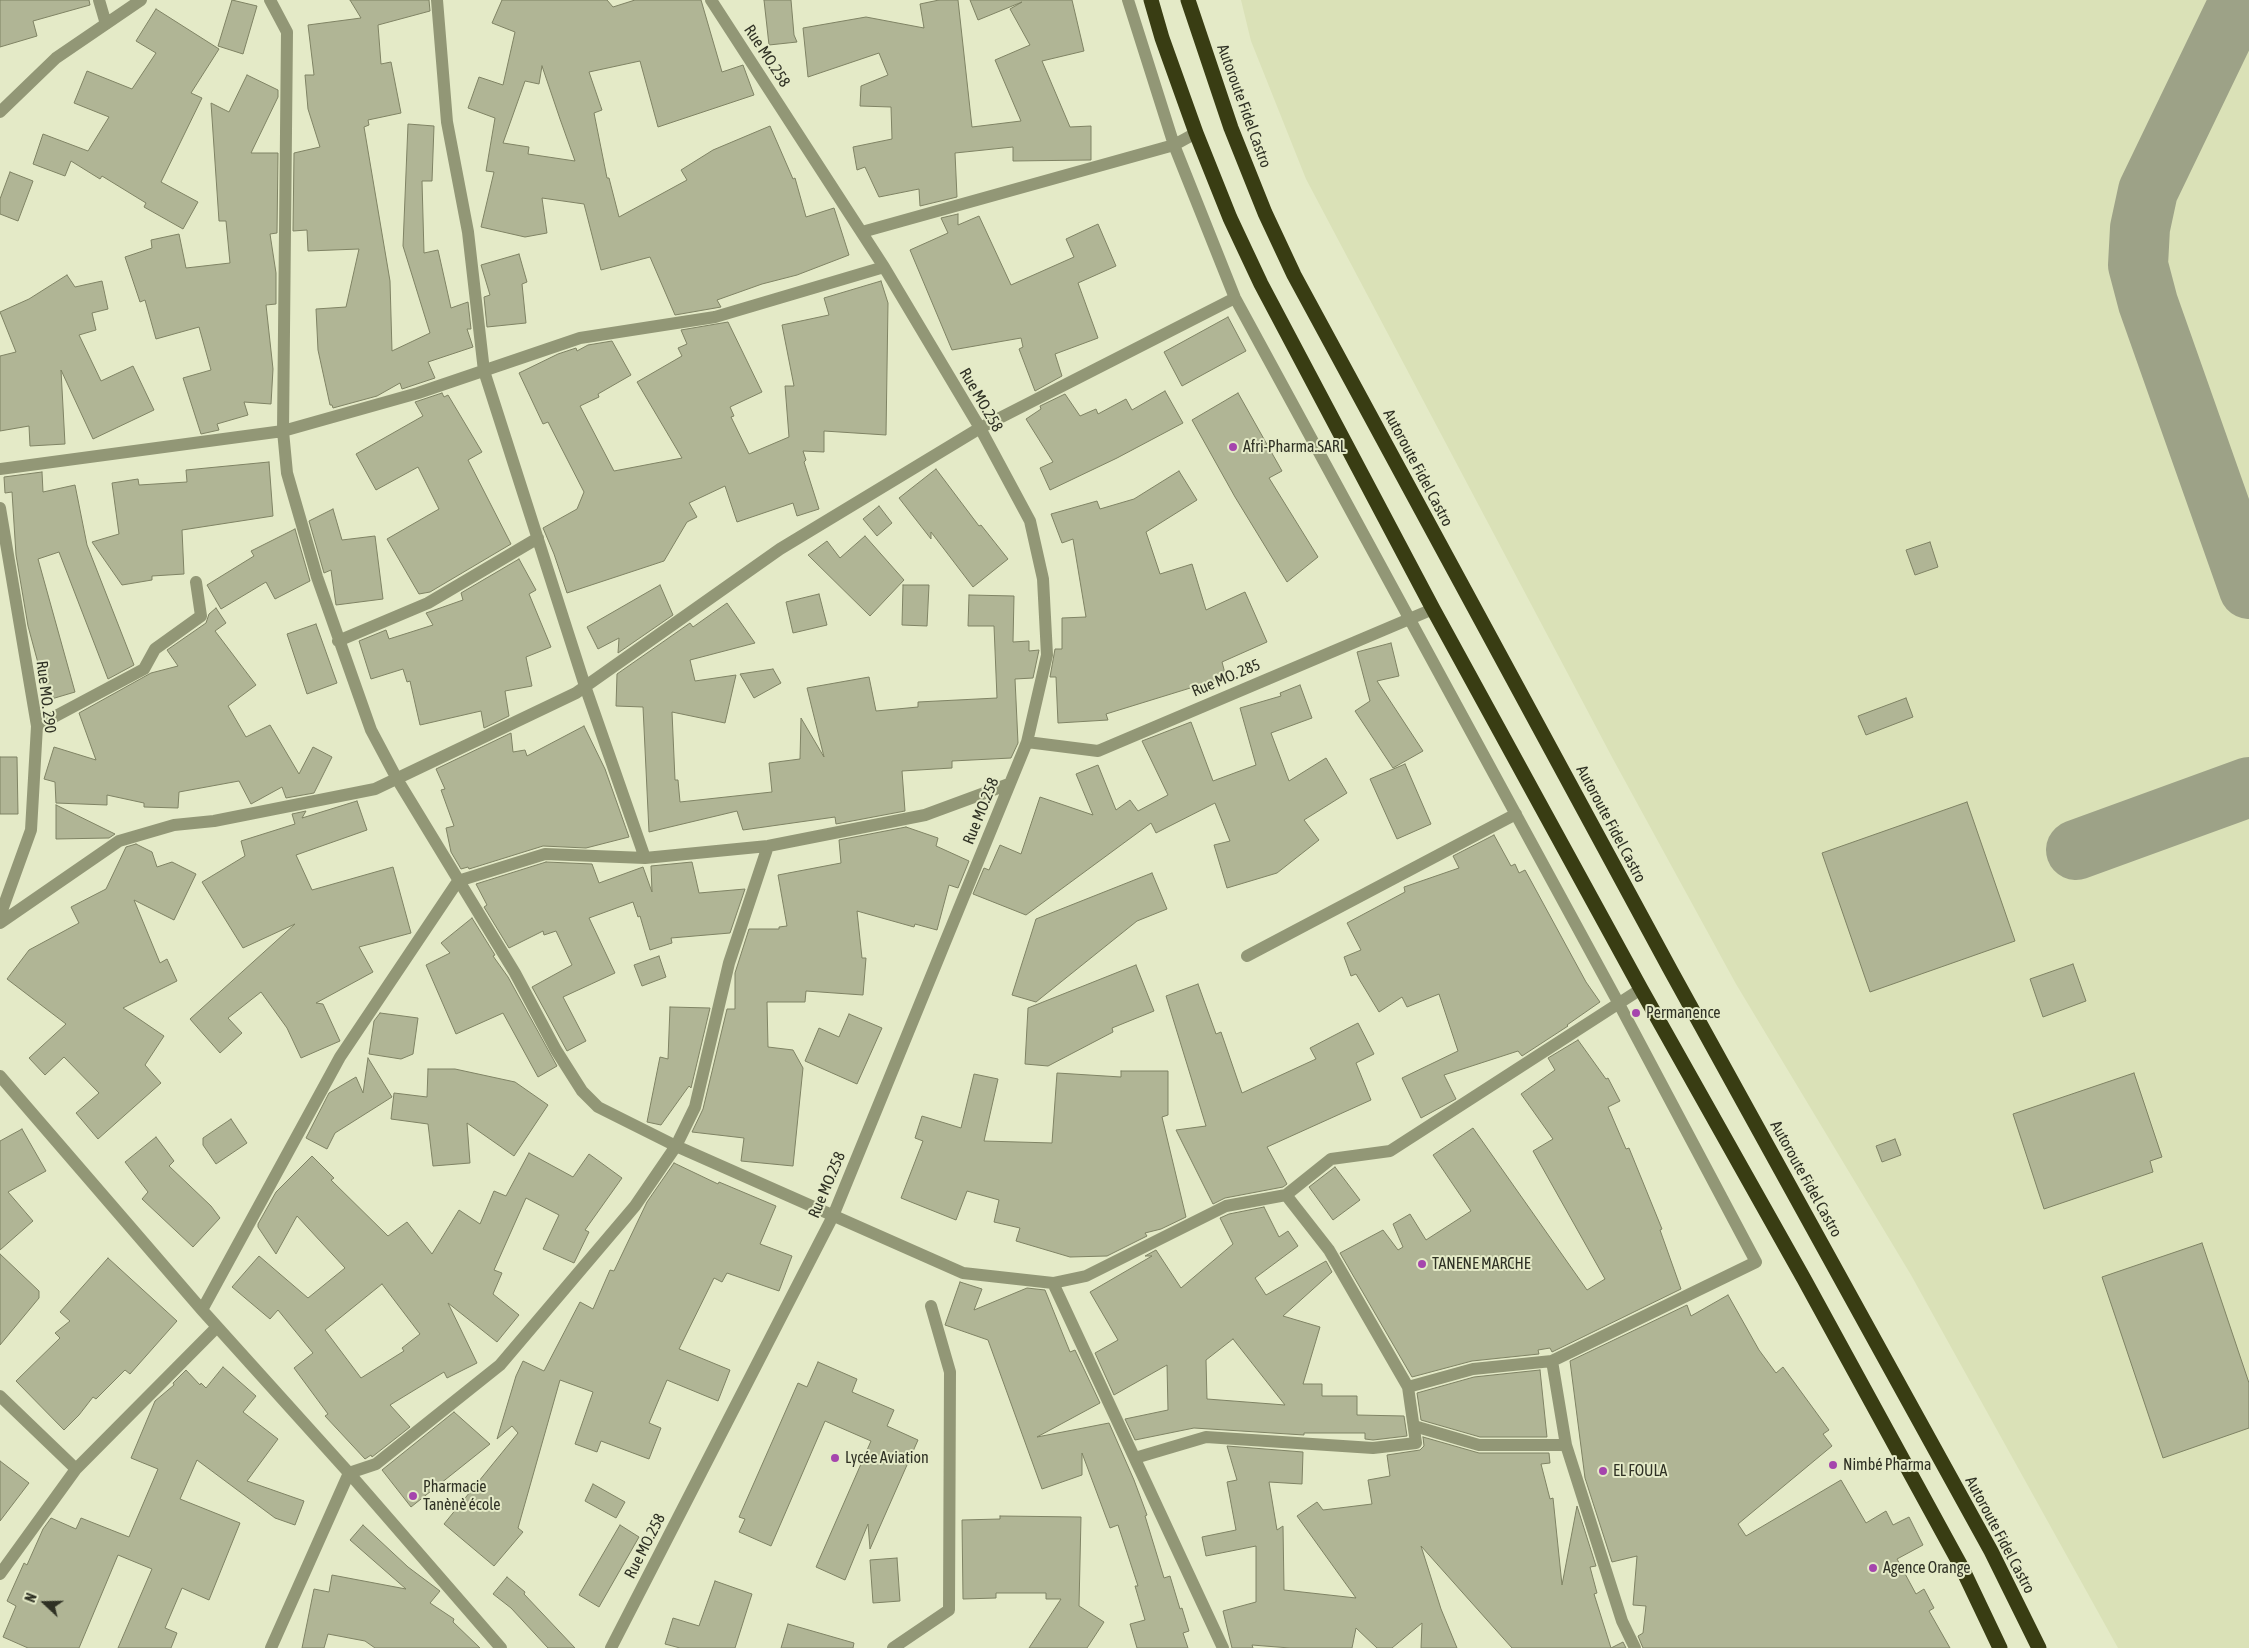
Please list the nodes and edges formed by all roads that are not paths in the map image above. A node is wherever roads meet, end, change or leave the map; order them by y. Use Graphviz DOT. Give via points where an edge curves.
graph roads {
  1 [pos="99,0"];
  2 [pos="141,0"];
  3 [pos="270,0"];
  4 [pos="437,0"];
  5 [pos="711,0"];
  6 [pos="1128,0"];
  7 [pos="1151,0"];
  8 [pos="1188,0"];
  9 [pos="106,24"];
  10 [pos="0,112"];
  11 [pos="1196,134"];
  12 [pos="1174,145"];
  13 [pos="862,232"];
  14 [pos="884,267"];
  15 [pos="1235,298"];
  16 [pos="484,371"];
  17 [pos="980,428"];
  18 [pos="283,431"];
  19 [pos="0,469"];
  20 [pos="0,508"];
  21 [pos="538,538"];
  22 [pos="196,582"];
  23 [pos="1433,609"];
  24 [pos="1409,619"];
  25 [pos="338,641"];
  26 [pos="585,686"];
  27 [pos="37,726"];
  28 [pos="1027,742"];
  29 [pos="397,779"];
  30 [pos="1009,784"];
  31 [pos="1516,814"];
  32 [pos="768,846"];
  33 [pos="645,858"];
  34 [pos="458,881"];
  35 [pos="0,916"];
  36 [pos="0,923"];
  37 [pos="1247,956"];
  38 [pos="1641,989"];
  39 [pos="1619,1004"];
  40 [pos="0,1076"];
  41 [pos="676,1146"];
  42 [pos="1286,1195"];
  43 [pos="833,1216"];
  44 [pos="1053,1284"];
  45 [pos="931,1306"];
  46 [pos="202,1310"];
  47 [pos="217,1327"];
  48 [pos="1552,1361"];
  49 [pos="1408,1387"];
  50 [pos="0,1396"];
  51 [pos="1414,1426"];
  52 [pos="1566,1445"];
  53 [pos="1135,1458"];
  54 [pos="76,1469"];
  55 [pos="349,1473"];
  56 [pos="0,1574"];
  57 [pos="271,1648"];
  58 [pos="501,1648"];
  59 [pos="611,1648"];
  60 [pos="893,1648"];
  61 [pos="1224,1648"];
  62 [pos="1636,1648"];
  63 [pos="2000,1648"];
  64 [pos="2039,1648"];
  1 -- 9 [label="street"];
  2 -- 9 [label="street"];
  3 -- 18 [label="street" via="287,32"];
  4 -- 16 [label="street" via="447,122 468,232"];
  5 -- 13 [label="street, Rue MO.258"];
  6 -- 12 [label="street"];
  7 -- 11 [label="highway"];
  8 -- 64 [label="highway, Autoroute Fidel Castro" via="1231,128 1294,275 1666,963 1991,1551"];
  9 -- 10 [label="street" via="56,58"];
  11 -- 12 [label="street"];
  11 -- 23 [label="highway" via="1261,284"];
  12 -- 13 [label="street"];
  12 -- 15 [label="street"];
  13 -- 14 [label="street, Rue MO.258"];
  14 -- 16 [label="street" via="715,317 580,338"];
  14 -- 17 [label="street, Rue MO.258"];
  15 -- 17 [label="street"];
  15 -- 24 [label="street"];
  16 -- 18 [label="street"];
  16 -- 21 [label="street"];
  17 -- 26 [label="street" via="780,549"];
  17 -- 28 [label="street, Rue MO.258" via="1030,521 1043,578 1046,655"];
  18 -- 19 [label="street"];
  18 -- 25 [label="street" via="287,473"];
  20 -- 27 [label="street, Rue MO. 290"];
  21 -- 25 [label="street" via="428,603"];
  21 -- 26 [label="street"];
  22 -- 27 [label="street" via="201,616 155,649 144,669"];
  23 -- 24 [label="street, Rue MO. 285"];
  23 -- 38 [label="highway"];
  24 -- 28 [label="street, Rue MO. 285" via="1098,750"];
  24 -- 31 [label="street"];
  25 -- 29 [label="street" via="371,730"];
  26 -- 29 [label="street"];
  26 -- 33 [label="street"];
  27 -- 35 [label="street, Rue MO. 290" via="31,830"];
  28 -- 30 [label="street, Rue MO.258"];
  29 -- 34 [label="street"];
  29 -- 36 [label="street" via="375,789 214,821 174,825 119,842"];
  30 -- 32 [label="street" via="925,815"];
  30 -- 43 [label="street, Rue MO.258"];
  31 -- 37 [label="street"];
  31 -- 39 [label="street"];
  32 -- 33 [label="street"];
  32 -- 41 [label="street" via="729,963 695,1107"];
  33 -- 34 [label="street" via="545,854"];
  34 -- 41 [label="street" via="582,1091 598,1107"];
  34 -- 46 [label="street" via="340,1058"];
  38 -- 39 [label="street"];
  38 -- 63 [label="highway" via="1961,1566"];
  39 -- 42 [label="street" via="1390,1151 1331,1159"];
  39 -- 48 [label="street" via="1756,1262"];
  40 -- 46 [label="street"];
  41 -- 43 [label="street"];
  41 -- 55 [label="street" via="635,1206 500,1364 376,1464"];
  42 -- 44 [label="street" via="1226,1206 1086,1276"];
  42 -- 49 [label="street" via="1329,1250"];
  43 -- 44 [label="street" via="963,1273"];
  43 -- 59 [label="street, Rue MO.258"];
  44 -- 53 [label="street"];
  45 -- 60 [label="street" via="950,1372 949,1610"];
  46 -- 47 [label="street"];
  47 -- 54 [label="street"];
  47 -- 55 [label="street"];
  48 -- 49 [label="street" via="1473,1369"];
  48 -- 52 [label="street"];
  49 -- 51 [label="street"];
  50 -- 54 [label="street"];
  51 -- 52 [label="street" via="1479,1445"];
  51 -- 53 [label="street" via="1416,1443 1373,1448 1206,1437"];
  52 -- 62 [label="street" via="1622,1621"];
  53 -- 61 [label="street"];
  54 -- 56 [label="street"];
  55 -- 57 [label="street"];
  55 -- 58 [label="street"];
}
